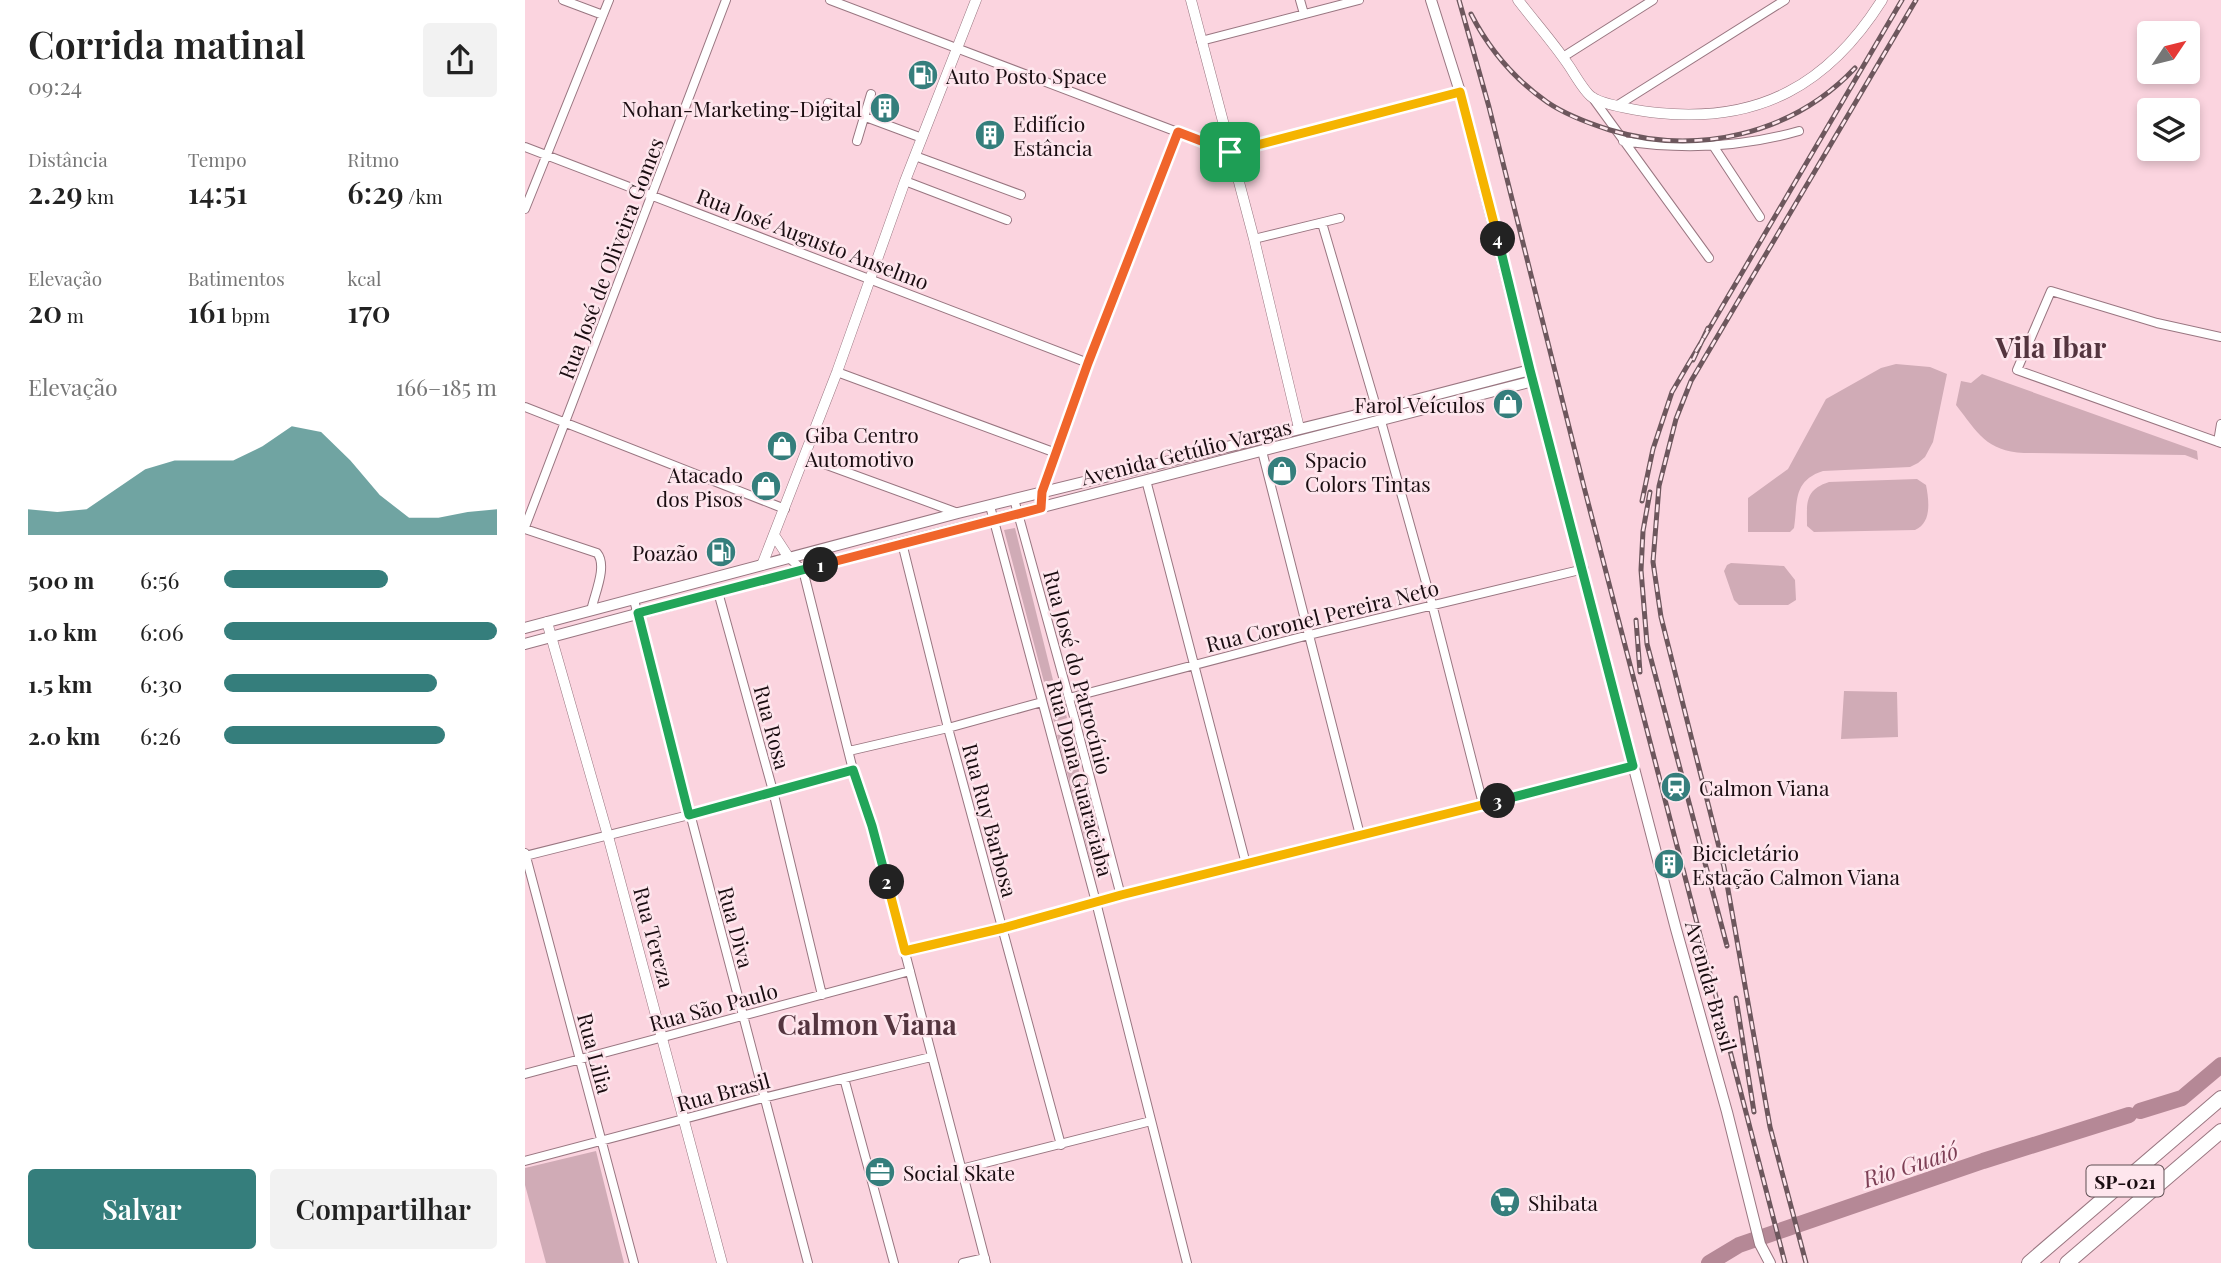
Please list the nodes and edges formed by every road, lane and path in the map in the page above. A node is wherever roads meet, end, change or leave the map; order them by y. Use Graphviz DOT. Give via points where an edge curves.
graph roads {
  1 [pos="563,0"];
  2 [pos="609,0"];
  3 [pos="726,0"];
  4 [pos="830,0"];
  5 [pos="976,0"];
  6 [pos="1300,0"];
  7 [pos="1359,0"];
  8 [pos="1431,0"];
  9 [pos="1518,0"];
  10 [pos="1653,0"];
  11 [pos="1785,0"];
  12 [pos="1882,0"];
  13 [pos="1188,1"];
  14 [pos="1304,14"];
  15 [pos="603,15"];
  16 [pos="1201,41"];
  17 [pos="958,48"];
  18 [pos="1563,57"];
  19 [pos="1460,92"];
  20 [pos="871,94"];
  21 [pos="1592,97"];
  22 [pos="828,103"];
  23 [pos="1618,105"];
  24 [pos="864,117"];
  25 [pos="1799,131"];
  26 [pos="1178,132"];
  27 [pos="922,138"];
  28 [pos="857,141"];
  29 [pos="1623,141"];
  30 [pos="525,147"];
  31 [pos="1714,147"];
  32 [pos="1230,152"];
  33 [pos="547,155"];
  34 [pos="915,156"];
  35 [pos="905,181"];
  36 [pos="1021,195"];
  37 [pos="653,196"];
  38 [pos="525,209"];
  39 [pos="1760,217"];
  40 [pos="1340,218"];
  41 [pos="1007,220"];
  42 [pos="1322,223"];
  43 [pos="1254,239"];
  44 [pos="1709,258"];
  45 [pos="870,279"];
  46 [pos="2221,337"];
  47 [pos="1088,363"];
  48 [pos="837,372"];
  49 [pos="1531,375"];
  50 [pos="525,407"];
  51 [pos="1379,415"];
  52 [pos="565,423"];
  53 [pos="2221,424"];
  54 [pos="1299,428"];
  55 [pos="2219,443"];
  56 [pos="1262,451"];
  57 [pos="1056,453"];
  58 [pos="805,457"];
  59 [pos="1146,480"];
  60 [pos="1042,492"];
  61 [pos="1014,499"];
  62 [pos="990,506"];
  63 [pos="1041,508"];
  64 [pos="785,509"];
  65 [pos="958,513"];
  66 [pos="1018,514"];
  67 [pos="993,521"];
  68 [pos="525,528"];
  69 [pos="774,535"];
  70 [pos="902,542"];
  71 [pos="789,558"];
  72 [pos="762,565"];
  73 [pos="1584,569"];
  74 [pos="803,570"];
  75 [pos="718,592"];
  76 [pos="634,600"];
  77 [pos="1432,604"];
  78 [pos="590,611"];
  79 [pos="638,613"];
  80 [pos="547,622"];
  81 [pos="525,628"];
  82 [pos="1309,635"];
  83 [pos="551,637"];
  84 [pos="525,644"];
  85 [pos="1193,666"];
  86 [pos="1069,698"];
  87 [pos="1042,702"];
  88 [pos="948,728"];
  89 [pos="849,751"];
  90 [pos="1633,766"];
  91 [pos="853,770"];
  92 [pos="773,791"];
  93 [pos="1483,804"];
  94 [pos="689,815"];
  95 [pos="1360,835"];
  96 [pos="608,836"];
  97 [pos="525,855"];
  98 [pos="1246,864"];
  99 [pos="1121,895"];
  100 [pos="1097,902"];
  101 [pos="1003,928"];
  102 [pos="905,951"];
  103 [pos="910,971"];
  104 [pos="822,995"];
  105 [pos="742,1017"];
  106 [pos="662,1038"];
  107 [pos="931,1057"];
  108 [pos="580,1059"];
  109 [pos="525,1074"];
  110 [pos="844,1078"];
  111 [pos="763,1098"];
  112 [pos="2220,1098"];
  113 [pos="683,1119"];
  114 [pos="1151,1121"];
  115 [pos="2221,1131"];
  116 [pos="601,1141"];
  117 [pos="1061,1146"];
  118 [pos="525,1161"];
  119 [pos="961,1169"];
  120 [pos="1765,1257"];
  121 [pos="985,1260"];
  122 [pos="634,1263"];
  123 [pos="722,1263"];
  124 [pos="808,1263"];
  125 [pos="894,1263"];
  126 [pos="963,1263"];
  127 [pos="1187,1263"];
  128 [pos="1756,1263"];
  129 [pos="2029,1263"];
  130 [pos="2067,1263"];
  1 -- 15 [label="street"];
  2 -- 15 [label="street"];
  3 -- 37 [label="street, Rua José de Oliveira Gomes"];
  4 -- 17 [label="street"];
  5 -- 17 [label="street"];
  6 -- 14 [label="street"];
  7 -- 14 [label="street"];
  8 -- 19 [label="main road, Avenida Brasil"];
  9 -- 18 [label="street"];
  10 -- 18 [label="street"];
  11 -- 23 [label="street"];
  12 -- 23 [label="street" via="1829,66 1785,94 1753,107 1684,116"];
  13 -- 16 [label="street"];
  14 -- 16 [label="street"];
  15 -- 33 [label="street"];
  16 -- 32 [label="street"];
  17 -- 26 [label="street"];
  17 -- 27 [label="street"];
  18 -- 21 [label="street"];
  19 -- 32 [label="street"];
  19 -- 49 [label="main road, Avenida Brasil"];
  20 -- 24 [label="street"];
  21 -- 23 [label="street"];
  21 -- 29 [label="street"];
  22 -- 24 [label="street"];
  24 -- 27 [label="street"];
  24 -- 28 [label="street"];
  25 -- 31 [label="street"];
  26 -- 32 [label="street"];
  26 -- 47 [label="street"];
  27 -- 34 [label="street"];
  29 -- 31 [label="street"];
  29 -- 44 [label="street"];
  30 -- 33 [label="street, Rua José Augusto Anselmo"];
  31 -- 39 [label="street"];
  32 -- 43 [label="street"];
  33 -- 37 [label="street, Rua José Augusto Anselmo"];
  33 -- 38 [label="street"];
  34 -- 35 [label="street"];
  34 -- 36 [label="street"];
  35 -- 41 [label="street"];
  35 -- 45 [label="street"];
  37 -- 45 [label="street, Rua José Augusto Anselmo"];
  37 -- 52 [label="street, Rua José de Oliveira Gomes"];
  40 -- 42 [label="street"];
  42 -- 43 [label="street"];
  42 -- 51 [label="street"];
  43 -- 54 [label="street"];
  45 -- 47 [label="street, Rua José Augusto Anselmo"];
  45 -- 48 [label="street"];
  46 -- 55 [label="street" via="2051,291 2017,370"];
  47 -- 57 [label="street"];
  48 -- 57 [label="street"];
  48 -- 58 [label="street"];
  49 -- 51 [label="main road, Avenida Getúlio Vargas"];
  49 -- 73 [label="main road, Avenida Brasil"];
  50 -- 52 [label="street"];
  51 -- 54 [label="main road, Avenida Getúlio Vargas"];
  51 -- 56 [label="main road, Avenida Getúlio Vargas"];
  51 -- 77 [label="street"];
  52 -- 64 [label="street"];
  52 -- 68 [label="street, Rua José de Oliveira Gomes"];
  53 -- 55 [label="street"];
  54 -- 56 [label="main road" via="1294,438"];
  54 -- 60 [label="main road, Avenida Getúlio Vargas"];
  56 -- 59 [label="main road, Avenida Getúlio Vargas"];
  56 -- 82 [label="street"];
  57 -- 60 [label="street"];
  58 -- 64 [label="street"];
  58 -- 65 [label="street"];
  59 -- 63 [label="main road, Avenida Getúlio Vargas"];
  59 -- 85 [label="street"];
  60 -- 61 [label="main road, Avenida Getúlio Vargas"];
  60 -- 63 [label="street"];
  61 -- 62 [label="main road, Avenida Getúlio Vargas"];
  61 -- 66 [label="street, Rua José do Patrocínio"];
  62 -- 65 [label="main road, Avenida Getúlio Vargas"];
  62 -- 67 [label="street, Rua Dona Guaraciaba"];
  63 -- 66 [label="main road, Avenida Getúlio Vargas"];
  64 -- 69 [label="street"];
  65 -- 71 [label="main road, Avenida Getúlio Vargas"];
  66 -- 67 [label="main road, Avenida Getúlio Vargas"];
  66 -- 86 [label="street, Rua José do Patrocínio"];
  67 -- 70 [label="main road, Avenida Getúlio Vargas"];
  67 -- 87 [label="street, Rua Dona Guaraciaba"];
  68 -- 78 [label="street" via="601,557"];
  69 -- 71 [label="street"];
  69 -- 72 [label="street"];
  70 -- 74 [label="main road, Avenida Getúlio Vargas"];
  70 -- 88 [label="street, Rua Ruy Barbosa"];
  71 -- 72 [label="main road, Avenida Getúlio Vargas"];
  71 -- 74 [label="street"];
  72 -- 76 [label="main road, Avenida Getúlio Vargas"];
  73 -- 77 [label="street, Rua Coronel Pereira Neto"];
  73 -- 90 [label="main road, Avenida Brasil"];
  74 -- 75 [label="main road, Avenida Getúlio Vargas"];
  74 -- 89 [label="street"];
  75 -- 79 [label="main road, Avenida Getúlio Vargas"];
  75 -- 92 [label="street, Rua Rosa"];
  76 -- 78 [label="main road, Avenida Getúlio Vargas"];
  76 -- 79 [label="street, Rua Diva"];
  77 -- 82 [label="street, Rua Coronel Pereira Neto"];
  77 -- 93 [label="street"];
  78 -- 80 [label="main road, Avenida Getúlio Vargas"];
  79 -- 83 [label="main road, Avenida Getúlio Vargas"];
  79 -- 94 [label="street, Rua Diva"];
  80 -- 81 [label="main road, Avenida Getúlio Vargas"];
  80 -- 83 [label="street, Rua Tereza"];
  82 -- 85 [label="street, Rua Coronel Pereira Neto"];
  82 -- 95 [label="street"];
  83 -- 84 [label="main road, Avenida Getúlio Vargas"];
  83 -- 96 [label="street, Rua Tereza"];
  85 -- 86 [label="street, Rua Coronel Pereira Neto"];
  85 -- 98 [label="street"];
  86 -- 99 [label="street, Rua José do Patrocínio"];
  87 -- 88 [label="street"];
  87 -- 100 [label="street, Rua Dona Guaraciaba"];
  88 -- 89 [label="street"];
  88 -- 101 [label="street, Rua Ruy Barbosa"];
  89 -- 91 [label="street"];
  90 -- 93 [label="street"];
  90 -- 120 [label="main road, Avenida Brasil"];
  91 -- 92 [label="street"];
  91 -- 102 [label="street"];
  92 -- 94 [label="street"];
  92 -- 104 [label="street, Rua Rosa"];
  93 -- 95 [label="street"];
  94 -- 96 [label="street"];
  94 -- 105 [label="street, Rua Diva"];
  95 -- 98 [label="street"];
  96 -- 97 [label="street"];
  96 -- 106 [label="street, Rua Tereza"];
  97 -- 108 [label="street, Rua Lilia"];
  98 -- 99 [label="street"];
  99 -- 100 [label="street"];
  100 -- 101 [label="street"];
  100 -- 114 [label="street, Rua Dona Guaraciaba"];
  101 -- 102 [label="street"];
  101 -- 117 [label="street, Rua Ruy Barbosa"];
  102 -- 103 [label="street"];
  103 -- 104 [label="street, Rua São Paulo"];
  103 -- 107 [label="street"];
  104 -- 105 [label="street, Rua São Paulo"];
  105 -- 106 [label="street, Rua São Paulo"];
  105 -- 111 [label="street, Rua Diva"];
  106 -- 108 [label="street, Rua São Paulo"];
  106 -- 113 [label="street, Rua Tereza"];
  107 -- 110 [label="street, Rua Brasil"];
  107 -- 119 [label="street"];
  108 -- 109 [label="street, Rua São Paulo"];
  108 -- 116 [label="street, Rua Lilia"];
  110 -- 111 [label="street, Rua Brasil"];
  110 -- 125 [label="street"];
  111 -- 113 [label="street, Rua Brasil"];
  111 -- 124 [label="street, Rua Diva"];
  112 -- 129 [label="highway, SP-021"];
  113 -- 116 [label="street, Rua Brasil"];
  113 -- 123 [label="street, Rua Tereza"];
  114 -- 117 [label="street"];
  114 -- 127 [label="street, Rua Dona Guaraciaba"];
  115 -- 130 [label="highway, SP-021"];
  116 -- 118 [label="street, Rua Brasil"];
  116 -- 122 [label="street, Rua Lilia"];
  117 -- 119 [label="street"];
  119 -- 121 [label="street"];
  120 -- 128 [label="main road, Avenida Brasil"];
  121 -- 126 [label="street"];
}
